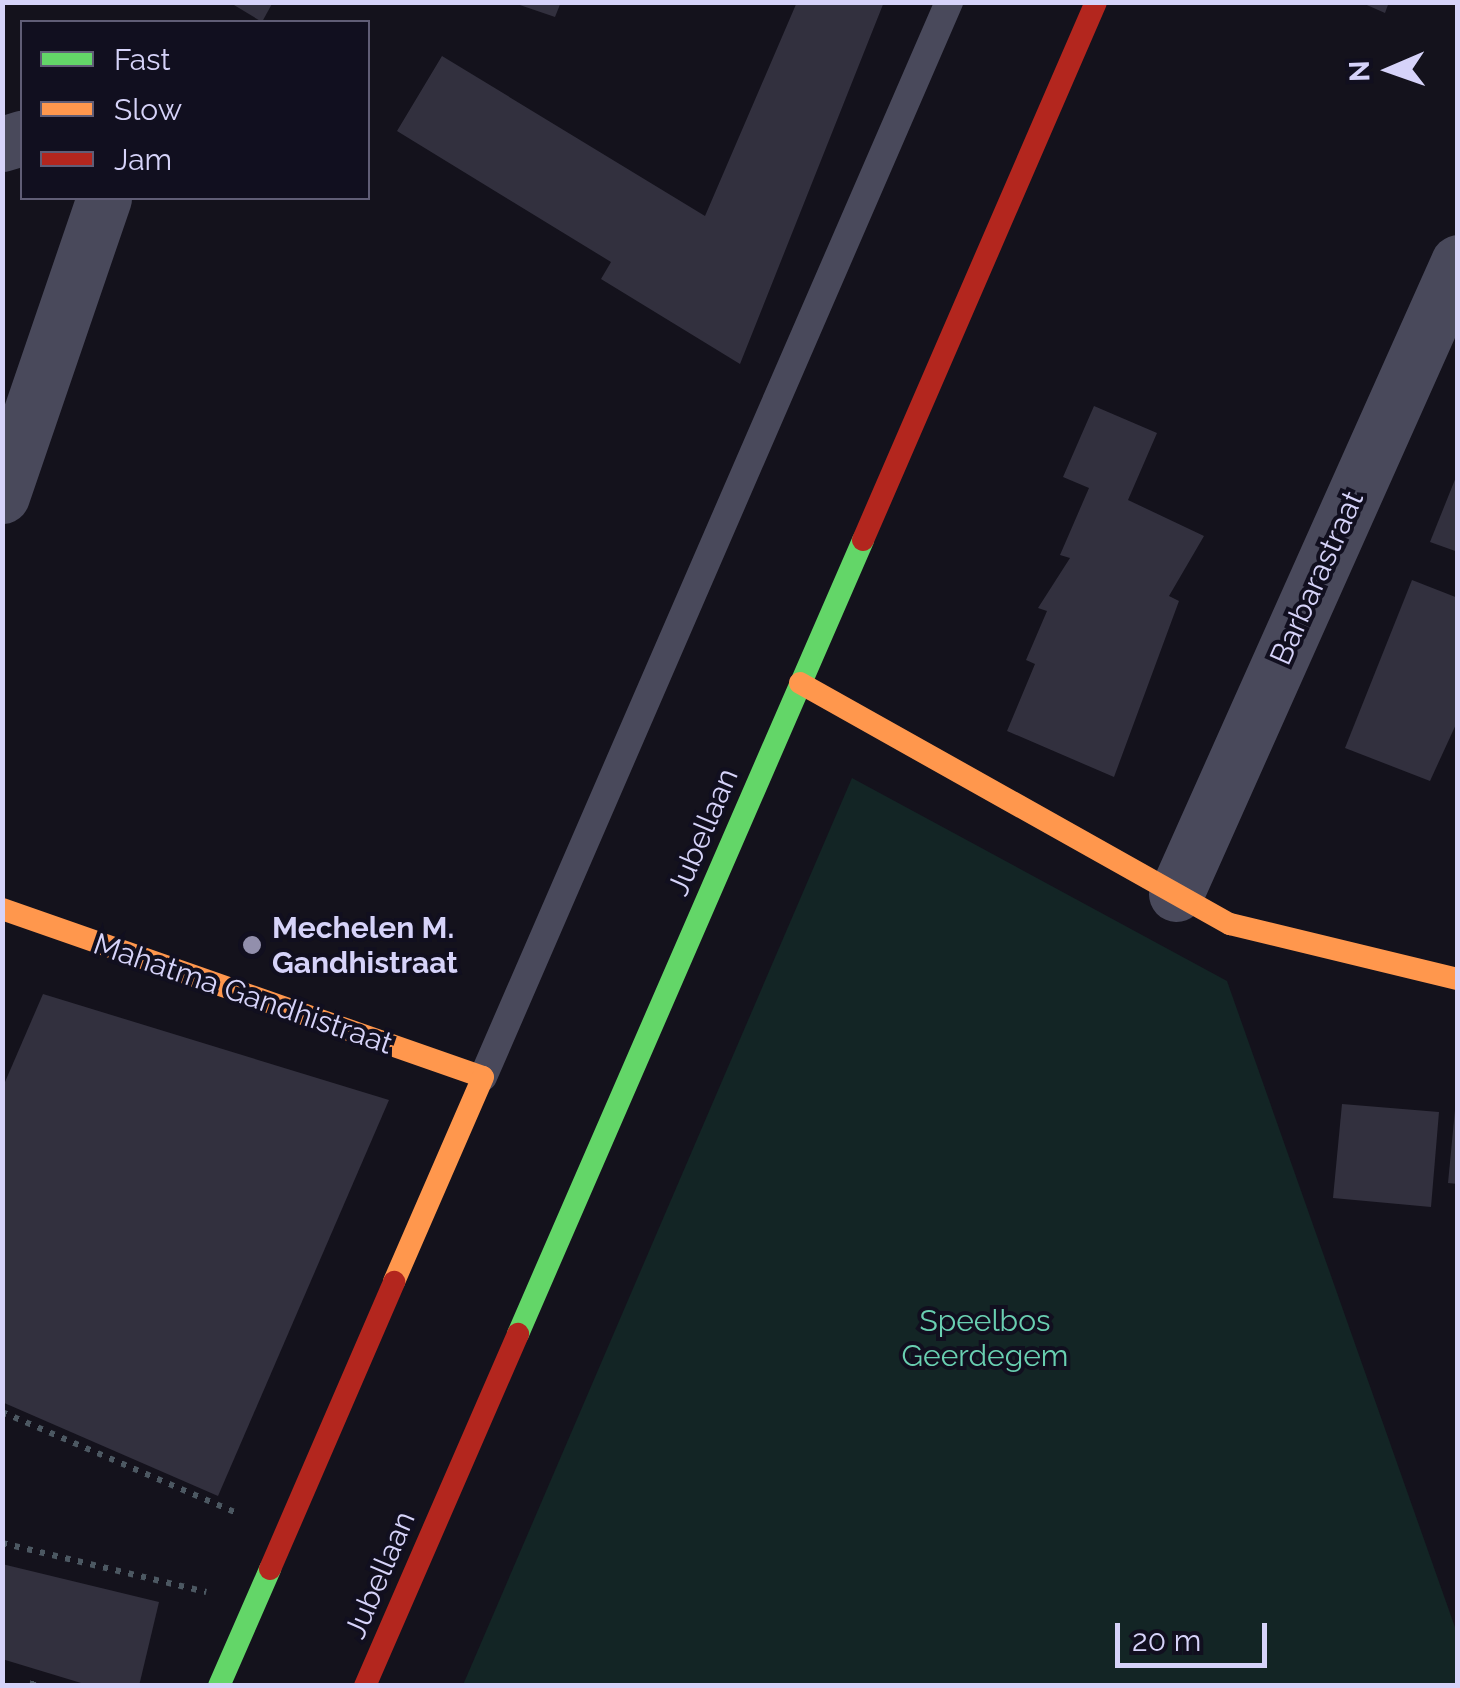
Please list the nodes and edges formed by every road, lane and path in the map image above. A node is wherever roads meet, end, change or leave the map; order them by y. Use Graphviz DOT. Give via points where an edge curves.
graph roads {
  1 [pos="949,2"];
  2 [pos="1096,2"];
  3 [pos="103,200"];
  4 [pos="1458,262"];
  5 [pos="2,496"];
  6 [pos="800,683"];
  7 [pos="1176,894"];
  8 [pos="2,909"];
  9 [pos="1458,979"];
  10 [pos="483,1077"];
  11 [pos="2,1412"];
  12 [pos="282,1533"];
  13 [pos="2,1543"];
  14 [pos="257,1600"];
  15 [pos="219,1686"];
  16 [pos="365,1686"];
  1 -- 10 [label="lane"];
  2 -- 6 [label="street, Jubellaan"];
  3 -- 5 [label="street"];
  4 -- 7 [label="street, Barbarastraat"];
  6 -- 7 [label="street"];
  6 -- 16 [label="street, Jubellaan"];
  7 -- 9 [label="street" via="1230,924"];
  8 -- 10 [label="street, Mahatma Gandhistraat"];
  10 -- 12 [label="street"];
  11 -- 12 [label="path"];
  12 -- 14 [label="street"];
  13 -- 14 [label="path"];
  14 -- 15 [label="street"];
}
